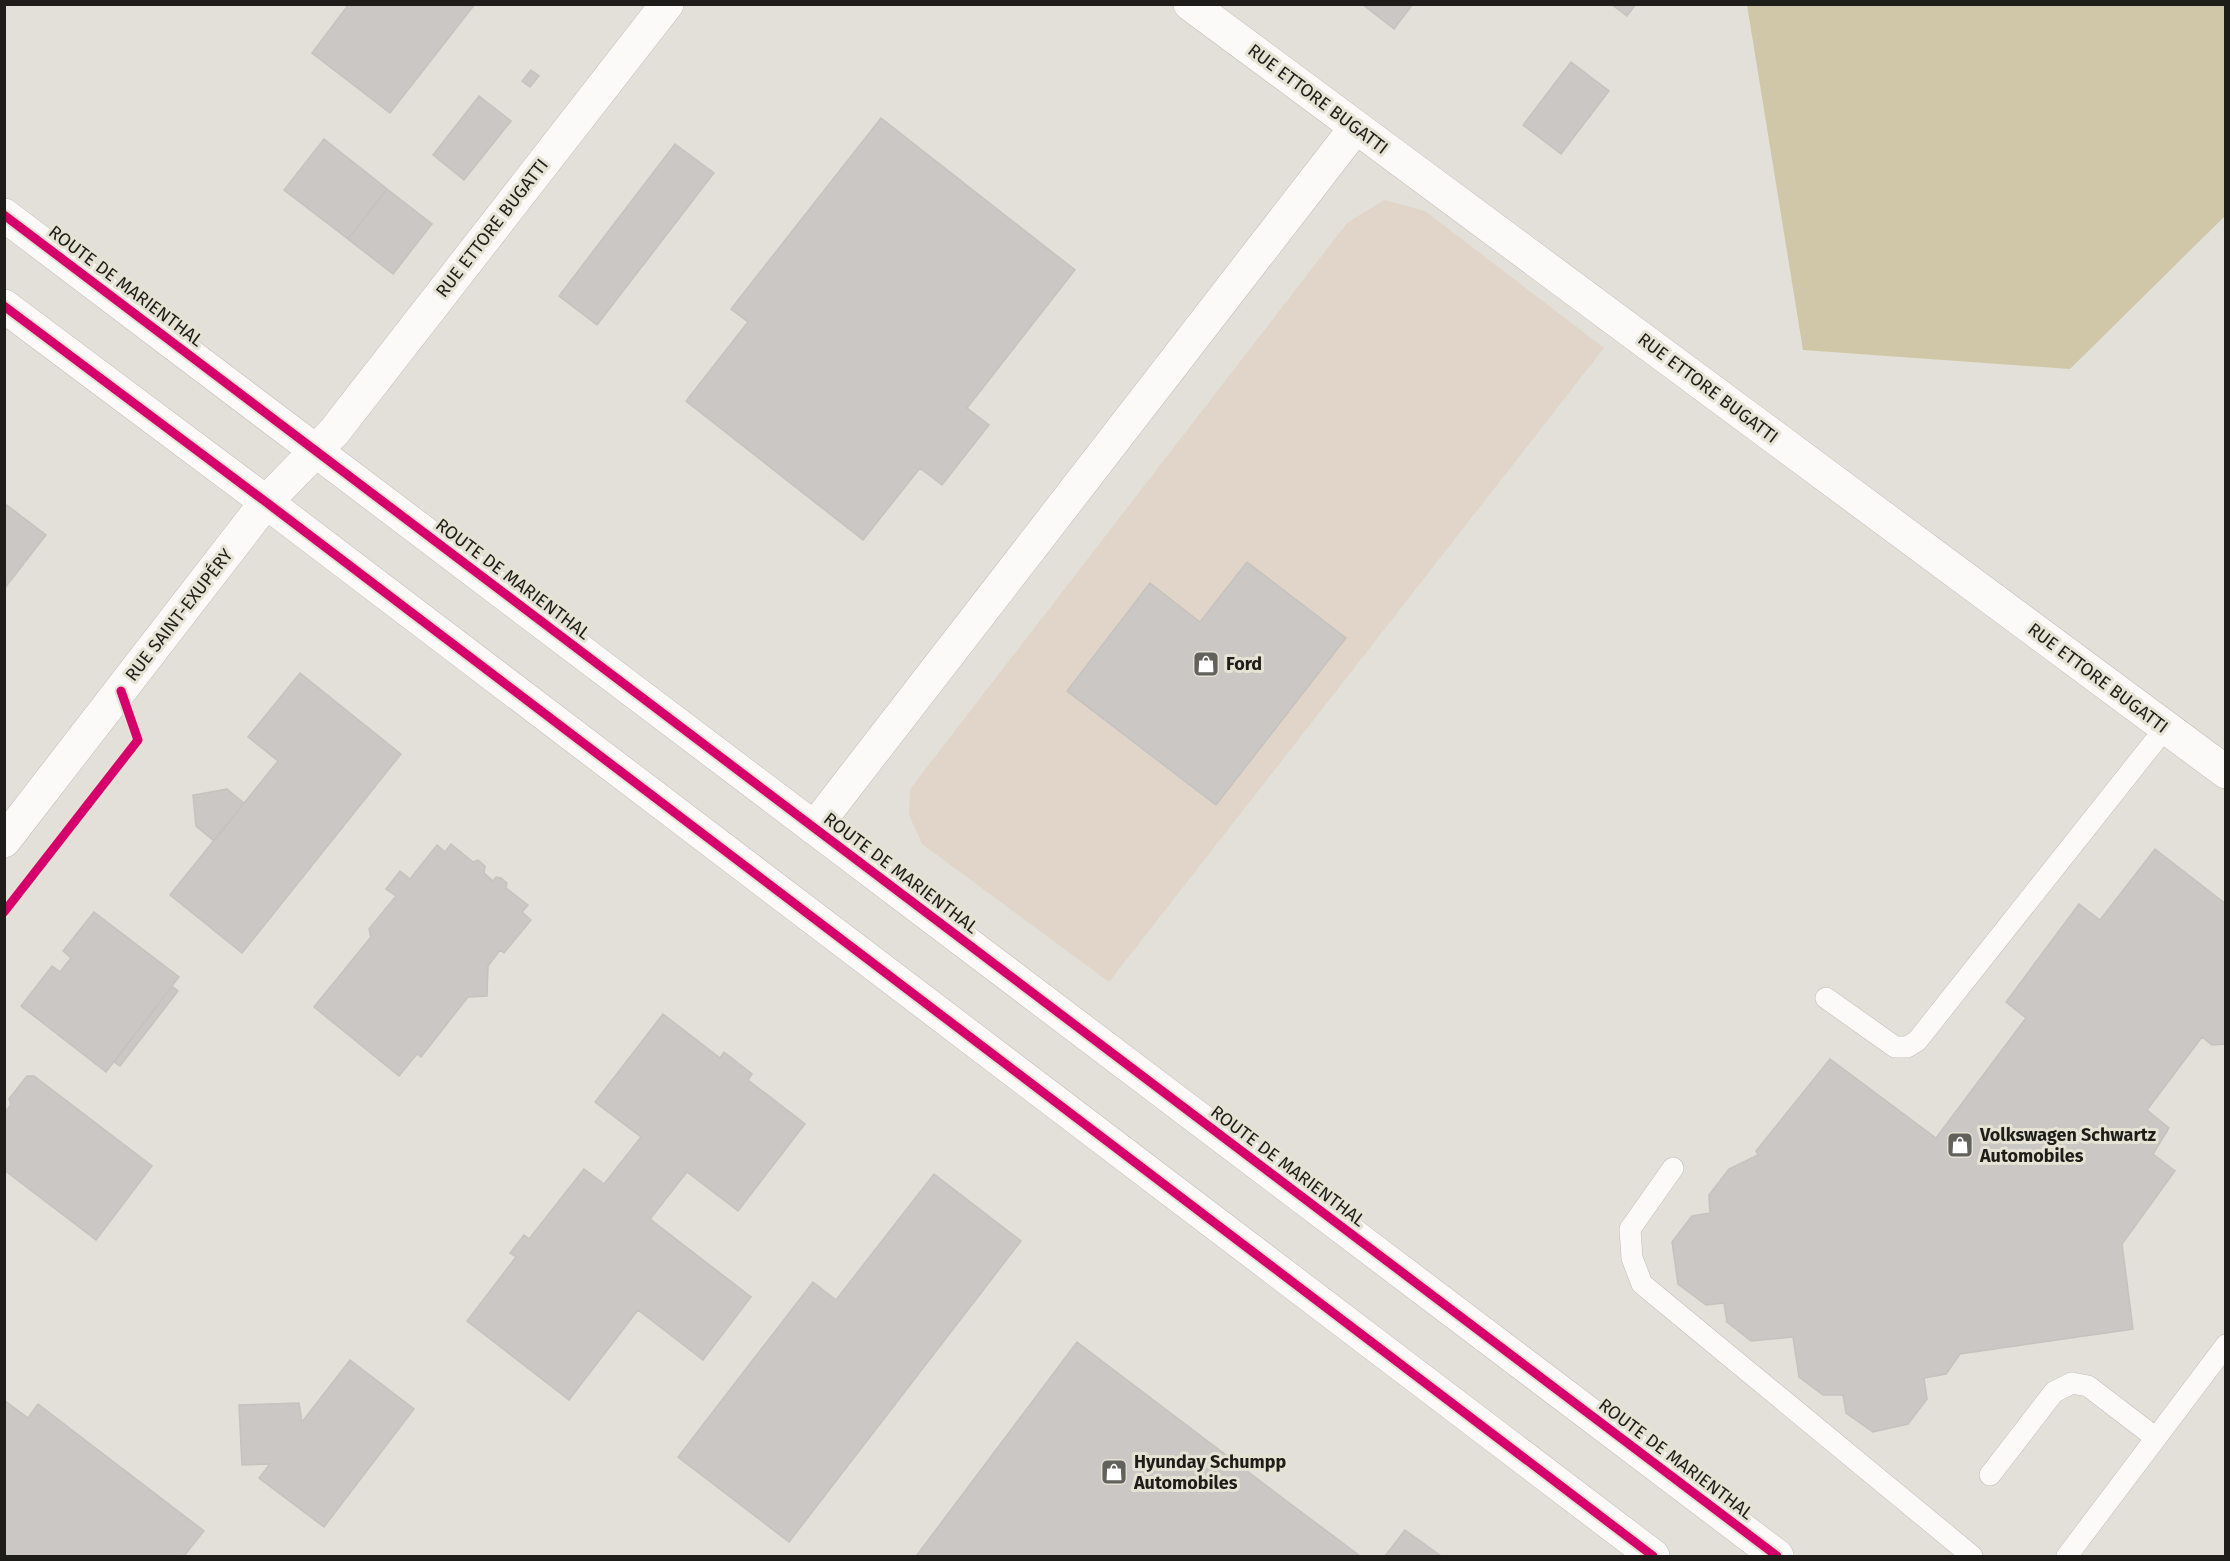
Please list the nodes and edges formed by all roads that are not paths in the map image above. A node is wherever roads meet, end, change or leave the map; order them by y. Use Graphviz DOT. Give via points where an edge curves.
graph roads {
  1 [pos="667,4"];
  2 [pos="1191,4"];
  3 [pos="1356,127"];
  4 [pos="4,215"];
  5 [pos="4,306"];
  6 [pos="315,450"];
  7 [pos="267,502"];
  8 [pos="2166,728"];
  9 [pos="2226,772"];
  10 [pos="814,828"];
  11 [pos="4,842"];
  12 [pos="1826,998"];
  13 [pos="1672,1168"];
  14 [pos="2226,1345"];
  15 [pos="2156,1438"];
  16 [pos="1990,1475"];
  17 [pos="1653,1557"];
  18 [pos="1777,1557"];
  19 [pos="1972,1557"];
  20 [pos="2067,1557"];
  1 -- 6 [label="street, RUE ETTORE BUGATTI" via="334,432"];
  2 -- 3 [label="street, RUE ETTORE BUGATTI"];
  3 -- 8 [label="street, RUE ETTORE BUGATTI"];
  3 -- 10 [label="street"];
  4 -- 6 [label="street, ROUTE DE MARIENTHAL"];
  5 -- 7 [label="street"];
  6 -- 7 [label="street, RUE SAINT-EXUPÉRY"];
  6 -- 10 [label="street, ROUTE DE MARIENTHAL"];
  7 -- 11 [label="street, RUE SAINT-EXUPÉRY"];
  7 -- 17 [label="street"];
  8 -- 9 [label="street, RUE ETTORE BUGATTI"];
  8 -- 12 [label="lane" via="1917,1041 1907,1047 1895,1047"];
  10 -- 18 [label="street, ROUTE DE MARIENTHAL"];
  13 -- 19 [label="lane" via="1630,1229 1632,1258 1642,1284"];
  14 -- 15 [label="lane"];
  15 -- 16 [label="lane" via="2088,1386 2072,1383 2054,1392"];
  15 -- 20 [label="lane"];
}
